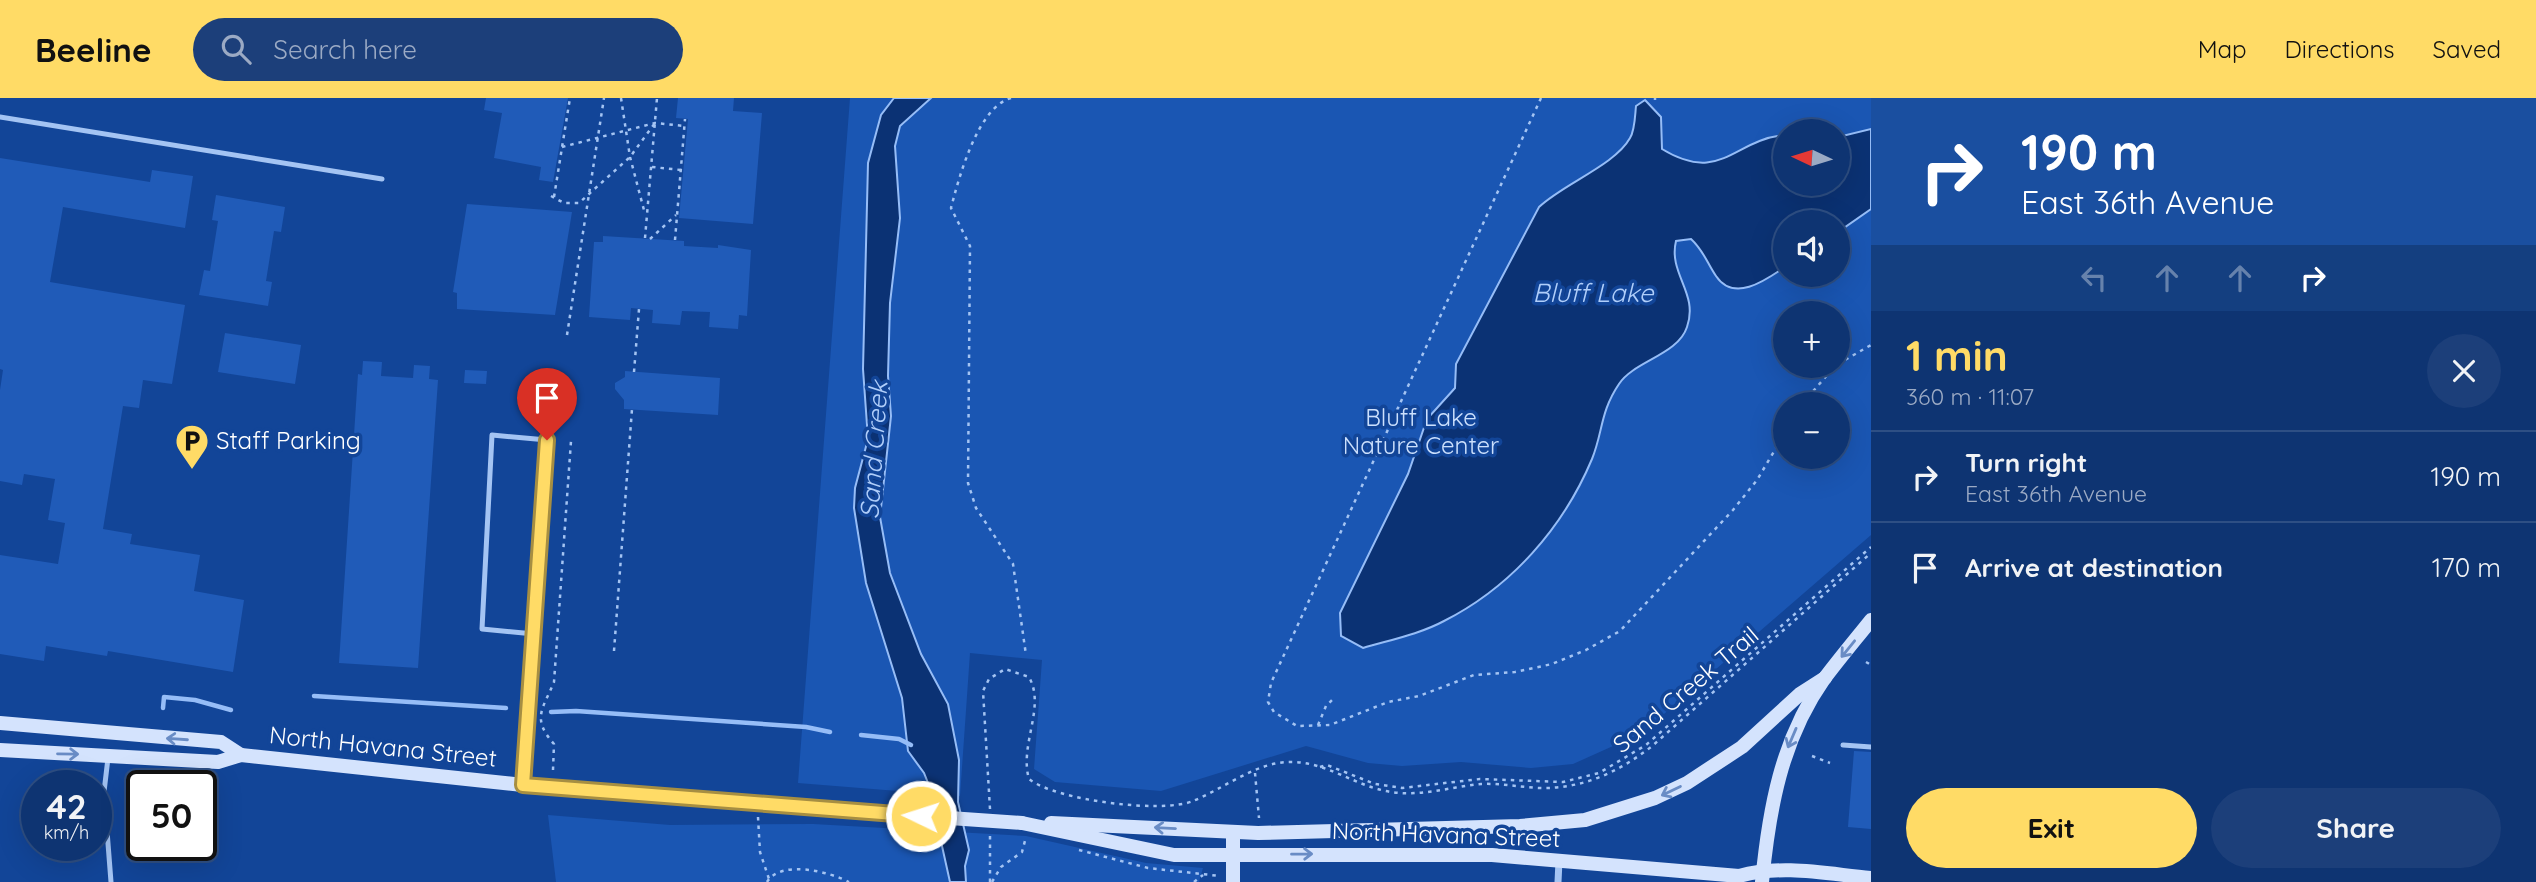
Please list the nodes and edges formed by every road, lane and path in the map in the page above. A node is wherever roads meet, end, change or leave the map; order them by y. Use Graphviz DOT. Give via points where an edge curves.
graph roads {
  1 [pos="570,98"];
  2 [pos="604,98"];
  3 [pos="621,98"];
  4 [pos="657,98"];
  5 [pos="1011,98"];
  6 [pos="1541,98"];
  7 [pos="0,117"];
  8 [pos="685,119"];
  9 [pos="655,123"];
  10 [pos="684,126"];
  11 [pos="625,131"];
  12 [pos="599,138"];
  13 [pos="562,147"];
  14 [pos="630,157"];
  15 [pos="651,167"];
  16 [pos="681,170"];
  17 [pos="382,179"];
  18 [pos="592,189"];
  19 [pos="677,214"];
  20 [pos="646,218"];
  21 [pos="645,239"];
  22 [pos="650,239"];
  23 [pos="675,240"];
  24 [pos="639,309"];
  25 [pos="567,335"];
  26 [pos="1871,345"];
  27 [pos="1850,357"];
  28 [pos="634,372"];
  29 [pos="1825,378"];
  30 [pos="1812,392"];
  31 [pos="632,410"];
  32 [pos="571,441"];
  33 [pos="1773,453"];
  34 [pos="1871,547"];
  35 [pos="1871,554"];
  36 [pos="1871,621"];
  37 [pos="534,634"];
  38 [pos="614,651"];
  39 [pos="1026,655"];
  40 [pos="1866,662"];
  41 [pos="1871,666"];
  42 [pos="1825,678"];
  43 [pos="1332,700"];
  44 [pos="0,723"];
  45 [pos="1318,726"];
  46 [pos="1843,745"];
  47 [pos="1871,747"];
  48 [pos="0,750"];
  49 [pos="108,754"];
  50 [pos="241,755"];
  51 [pos="1812,755"];
  52 [pos="1830,763"];
  53 [pos="1319,767"];
  54 [pos="553,770"];
  55 [pos="1255,772"];
  56 [pos="523,785"];
  57 [pos="990,817"];
  58 [pos="770,818"];
  59 [pos="1259,818"];
  60 [pos="1024,829"];
  61 [pos="990,830"];
  62 [pos="1233,832"];
  63 [pos="1234,855"];
  64 [pos="1559,861"];
  65 [pos="1209,876"];
  66 [pos="1763,876"];
  67 [pos="1871,878"];
  68 [pos="768,881"];
  69 [pos="111,882"];
  70 [pos="849,882"];
  71 [pos="991,882"];
  72 [pos="1194,882"];
  73 [pos="1233,882"];
  74 [pos="1558,882"];
  1 -- 13 [label="path"];
  2 -- 12 [label="path"];
  3 -- 11 [label="path"];
  4 -- 9 [label="path"];
  5 -- 39 [label="path" via="985,118 951,208 970,246 968,483 976,508 1013,564"];
  6 -- 45 [label="path" via="1271,683 1268,702 1274,712 1297,726"];
  7 -- 17 [label="lane"];
  8 -- 10 [label="path"];
  9 -- 10 [label="path"];
  9 -- 11 [label="path"];
  9 -- 14 [label="path"];
  9 -- 15 [label="path"];
  10 -- 16 [label="path"];
  11 -- 12 [label="path"];
  11 -- 14 [label="path"];
  12 -- 13 [label="path"];
  12 -- 18 [label="path"];
  13 -- 18 [label="path" via="552,197 579,204"];
  14 -- 18 [label="path"];
  14 -- 20 [label="path"];
  15 -- 16 [label="path"];
  15 -- 20 [label="path"];
  16 -- 19 [label="path"];
  18 -- 25 [label="path"];
  19 -- 22 [label="path"];
  19 -- 23 [label="path"];
  20 -- 21 [label="path"];
  24 -- 28 [label="path"];
  26 -- 27 [label="path"];
  29 -- 30 [label="path"];
  31 -- 38 [label="path"];
  32 -- 54 [label="path" via="554,682 541,715 543,731 554,744"];
  33 -- 45 [label="path" via="1733,510 1620,631 1552,664 1474,675"];
  34 -- 53 [label="path" via="1646,745 1599,773 1563,782 1480,779 1402,788 1375,784 1327,765"];
  35 -- 53 [label="path, Sand Creek Trail" via="1651,747 1609,774 1554,788 1490,784 1394,793"];
  36 -- 42 [label="main road, one-way"];
  37 -- 37 [label="lane" via="547,440 492,435 482,629"];
  37 -- 56 [label="lane"];
  40 -- 41 [label="path"];
  42 -- 62 [label="main road, North Havana Street, one-way" via="1709,769 1655,798 1603,815 1520,826"];
  42 -- 66 [label="main road, one-way" via="1805,710 1779,776 1770,809"];
  43 -- 45 [label="path"];
  50 -- 44 [label="main road, North Havana Street, one-way" via="221,742"];
  46 -- 47 [label="lane"];
  48 -- 49 [label="main road, North Havana Street, one-way"];
  49 -- 50 [label="main road, North Havana Street" via="218,762"];
  49 -- 69 [label="lane" via="104,792"];
  50 -- 56 [label="main road, North Havana Street"];
  51 -- 52 [label="path"];
  53 -- 55 [label="path, Sand Creek Trail" via="1285,762"];
  55 -- 57 [label="path, Sand Creek Trail" via="1176,806 1051,793 1029,779 1025,766 1034,686 1029,677 1005,669 989,679 983,691"];
  55 -- 59 [label="path"];
  56 -- 60 [label="main road, North Havana Street, bridge"];
  58 -- 68 [label="path" via="758,817"];
  62 -- 60 [label="main road, North Havana Street, one-way"];
  60 -- 63 [label="main road, North Havana Street" via="1158,853"];
  60 -- 71 [label="path" via="1022,852 1001,867"];
  61 -- 71 [label="path"];
  62 -- 63 [label="main road"];
  63 -- 64 [label="main road, North Havana Street, one-way" via="1419,852"];
  63 -- 73 [label="main road"];
  64 -- 66 [label="main road, North Havana Street"];
  64 -- 74 [label="street"];
  65 -- 72 [label="path"];
  66 -- 67 [label="main road, North Havana Street"];
  68 -- 70 [label="path" via="777,873 805,870"];
}
